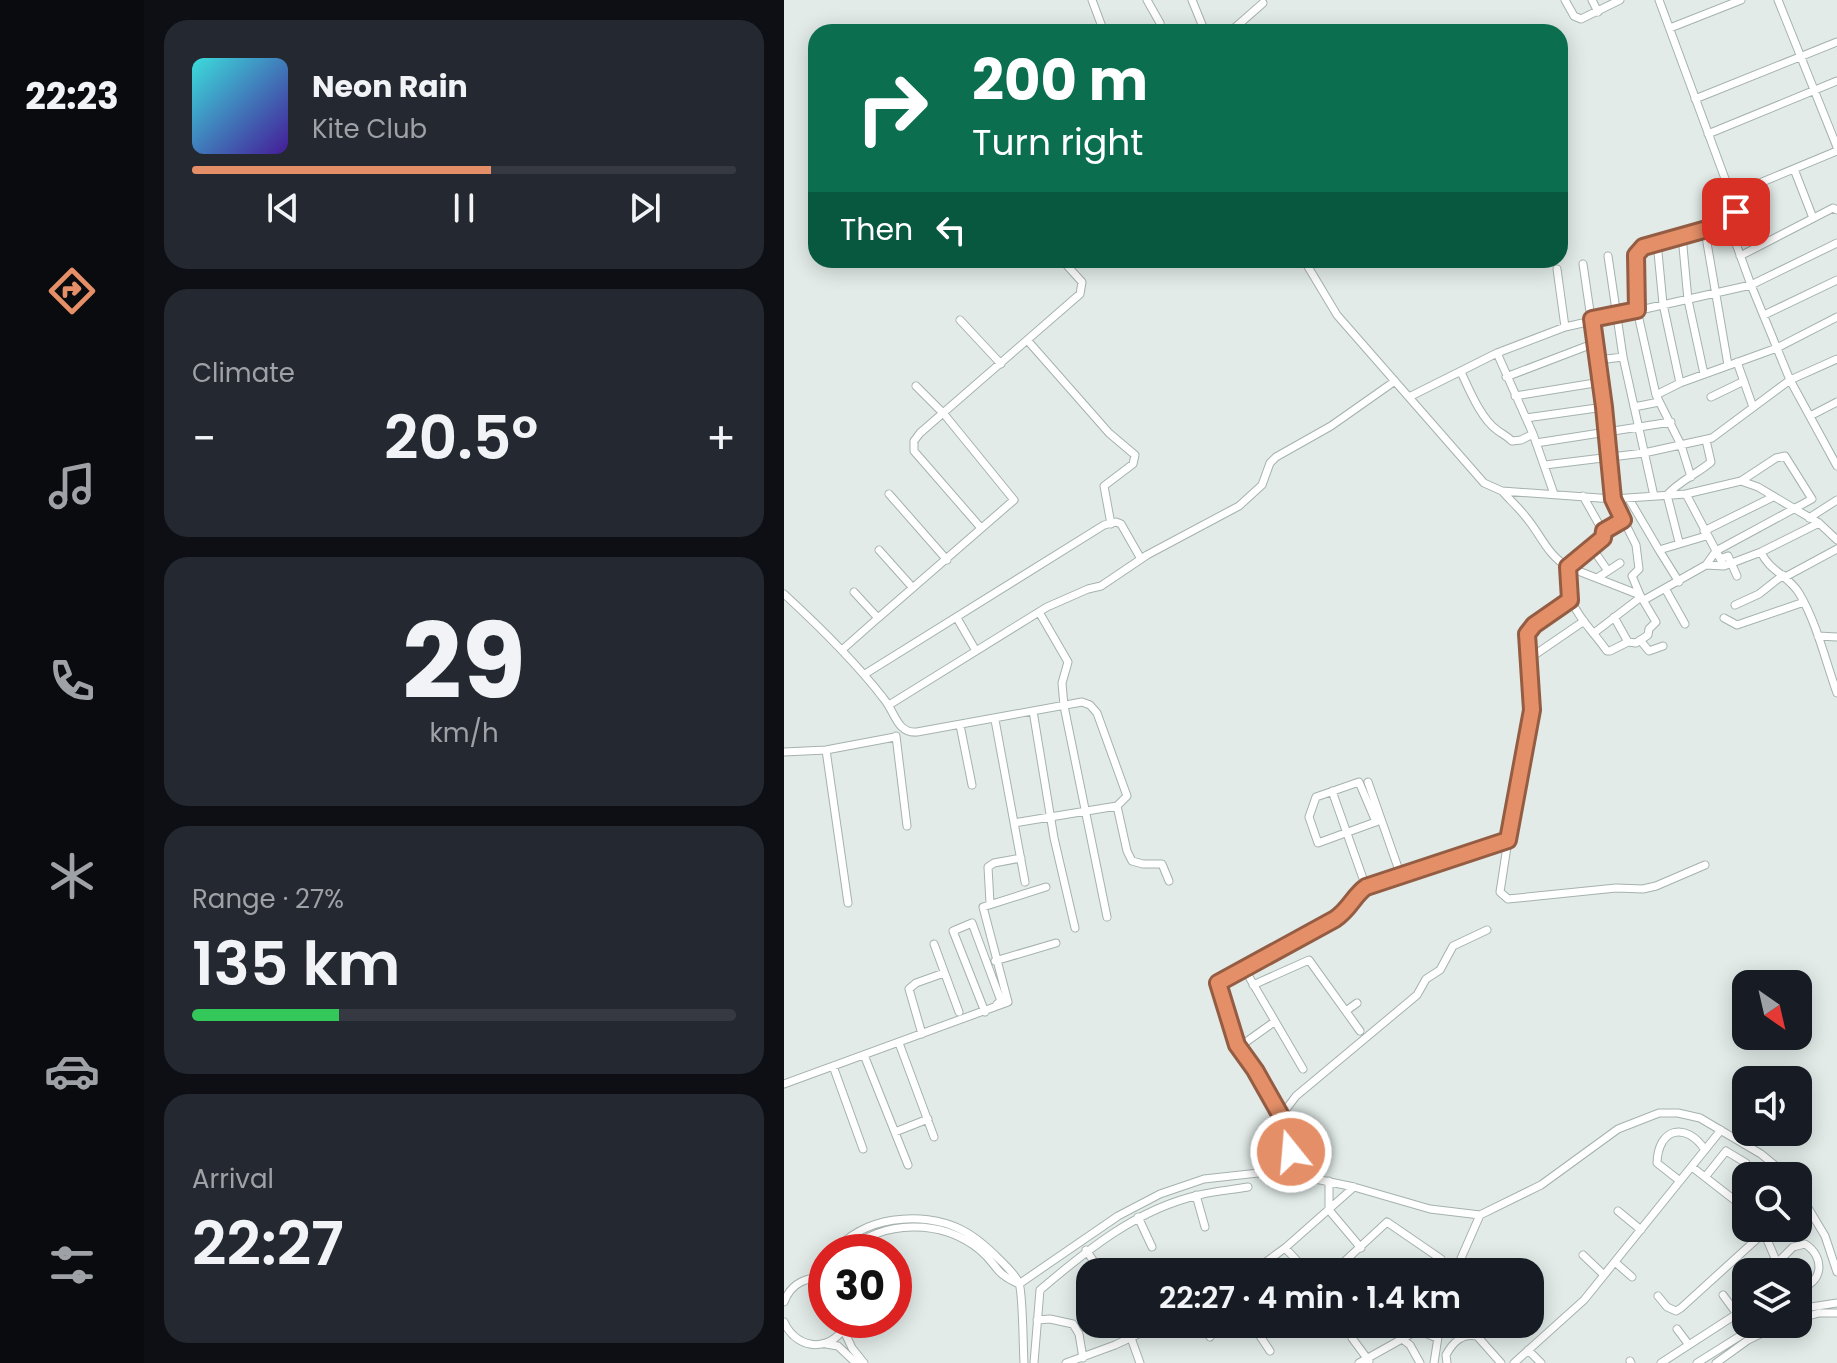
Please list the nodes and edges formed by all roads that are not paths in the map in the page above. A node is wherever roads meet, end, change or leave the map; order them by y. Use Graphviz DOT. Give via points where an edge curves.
graph roads {
  1 [pos="1092,0"];
  2 [pos="1147,0"];
  3 [pos="1566,0"];
  4 [pos="1592,0"];
  5 [pos="1620,0"];
  6 [pos="1659,0"];
  7 [pos="1741,0"];
  8 [pos="1778,0"];
  9 [pos="1193,2"];
  10 [pos="1263,3"];
  11 [pos="1598,12"];
  12 [pos="1160,23"];
  13 [pos="1101,24"];
  14 [pos="1202,24"];
  15 [pos="1239,24"];
  16 [pos="1670,28"];
  17 [pos="1837,42"];
  18 [pos="1801,56"];
  19 [pos="1837,81"];
  20 [pos="1814,90"];
  21 [pos="1695,99"];
  22 [pos="1708,134"];
  23 [pos="1837,149"];
  24 [pos="1794,169"];
  25 [pos="1731,195"];
  26 [pos="1837,210"];
  27 [pos="1813,218"];
  28 [pos="1732,222"];
  29 [pos="1705,231"];
  30 [pos="1682,236"];
  31 [pos="1657,242"];
  32 [pos="1837,243"];
  33 [pos="1608,256"];
  34 [pos="1740,256"];
  35 [pos="1583,264"];
  36 [pos="1069,268"];
  37 [pos="1309,268"];
  38 [pos="1557,269"];
  39 [pos="1837,280"];
  40 [pos="1751,285"];
  41 [pos="1714,294"];
  42 [pos="1688,300"];
  43 [pos="1663,304"];
  44 [pos="1637,310"];
  45 [pos="1615,314"];
  46 [pos="1764,315"];
  47 [pos="1837,317"];
  48 [pos="1592,319"];
  49 [pos="960,320"];
  50 [pos="1565,327"];
  51 [pos="1028,341"];
  52 [pos="1595,343"];
  53 [pos="1777,348"];
  54 [pos="1497,353"];
  55 [pos="1623,357"];
  56 [pos="1837,359"];
  57 [pos="1598,360"];
  58 [pos="1001,364"];
  59 [pos="1733,364"];
  60 [pos="1461,372"];
  61 [pos="1704,374"];
  62 [pos="1506,377"];
  63 [pos="1790,380"];
  64 [pos="1395,381"];
  65 [pos="1744,381"];
  66 [pos="1601,382"];
  67 [pos="1680,383"];
  68 [pos="916,386"];
  69 [pos="1515,396"];
  70 [pos="1409,397"];
  71 [pos="1711,397"];
  72 [pos="1658,399"];
  73 [pos="1837,402"];
  74 [pos="1604,407"];
  75 [pos="1634,407"];
  76 [pos="1753,407"];
  77 [pos="944,414"];
  78 [pos="1810,416"];
  79 [pos="1526,418"];
  80 [pos="1671,422"];
  81 [pos="1638,428"];
  82 [pos="1607,432"];
  83 [pos="1533,434"];
  84 [pos="1706,440"];
  85 [pos="1536,443"];
  86 [pos="1681,445"];
  87 [pos="1644,453"];
  88 [pos="1609,458"];
  89 [pos="1545,465"];
  90 [pos="1837,466"];
  91 [pos="1689,478"];
  92 [pos="1741,481"];
  93 [pos="1502,491"];
  94 [pos="889,494"];
  95 [pos="1554,494"];
  96 [pos="1689,494"];
  97 [pos="1667,495"];
  98 [pos="1583,496"];
  99 [pos="1654,496"];
  100 [pos="1773,497"];
  101 [pos="1613,499"];
  102 [pos="1629,499"];
  103 [pos="1837,500"];
  104 [pos="1795,509"];
  105 [pos="1809,518"];
  106 [pos="1623,520"];
  107 [pos="1819,523"];
  108 [pos="1111,524"];
  109 [pos="981,528"];
  110 [pos="1604,531"];
  111 [pos="1705,534"];
  112 [pos="1651,537"];
  113 [pos="1837,540"];
  114 [pos="1679,542"];
  115 [pos="1636,545"];
  116 [pos="1592,548"];
  117 [pos="1837,549"];
  118 [pos="879,550"];
  119 [pos="1659,550"];
  120 [pos="1716,551"];
  121 [pos="1761,552"];
  122 [pos="1141,559"];
  123 [pos="947,560"];
  124 [pos="1620,563"];
  125 [pos="1725,563"];
  126 [pos="1706,565"];
  127 [pos="1568,567"];
  128 [pos="1608,571"];
  129 [pos="1785,575"];
  130 [pos="1737,576"];
  131 [pos="1597,578"];
  132 [pos="1679,582"];
  133 [pos="913,588"];
  134 [pos="1666,590"];
  135 [pos="854,592"];
  136 [pos="784,594"];
  137 [pos="1642,598"];
  138 [pos="1570,600"];
  139 [pos="1804,602"];
  140 [pos="1735,605"];
  141 [pos="1039,612"];
  142 [pos="1614,617"];
  143 [pos="878,618"];
  144 [pos="957,618"];
  145 [pos="1724,618"];
  146 [pos="1584,621"];
  147 [pos="1685,624"];
  148 [pos="1594,633"];
  149 [pos="1818,636"];
  150 [pos="1837,637"];
  151 [pos="1640,640"];
  152 [pos="1628,642"];
  153 [pos="1663,646"];
  154 [pos="843,649"];
  155 [pos="976,651"];
  156 [pos="1530,658"];
  157 [pos="865,674"];
  158 [pos="1837,693"];
  159 [pos="889,705"];
  160 [pos="1064,706"];
  161 [pos="1033,711"];
  162 [pos="995,720"];
  163 [pos="960,725"];
  164 [pos="901,727"];
  165 [pos="895,737"];
  166 [pos="826,750"];
  167 [pos="784,752"];
  168 [pos="1368,782"];
  169 [pos="972,785"];
  170 [pos="1332,791"];
  171 [pos="1117,806"];
  172 [pos="1084,810"];
  173 [pos="1051,816"];
  174 [pos="1378,821"];
  175 [pos="1014,823"];
  176 [pos="907,826"];
  177 [pos="1347,833"];
  178 [pos="1508,840"];
  179 [pos="1021,858"];
  180 [pos="1705,865"];
  181 [pos="1401,876"];
  182 [pos="1169,881"];
  183 [pos="1025,882"];
  184 [pos="1046,887"];
  185 [pos="1366,887"];
  186 [pos="848,903"];
  187 [pos="990,903"];
  188 [pos="1107,917"];
  189 [pos="1075,928"];
  190 [pos="1487,930"];
  191 [pos="1056,943"];
  192 [pos="934,944"];
  193 [pos="995,961"];
  194 [pos="1245,970"];
  195 [pos="944,973"];
  196 [pos="1253,985"];
  197 [pos="1357,1003"];
  198 [pos="984,1010"];
  199 [pos="1346,1011"];
  200 [pos="959,1012"];
  201 [pos="1274,1022"];
  202 [pos="1360,1031"];
  203 [pos="922,1034"];
  204 [pos="899,1043"];
  205 [pos="1239,1047"];
  206 [pos="864,1055"];
  207 [pos="833,1066"];
  208 [pos="1303,1069"];
  209 [pos="784,1084"];
  210 [pos="1281,1116"];
  211 [pos="928,1119"];
  212 [pos="1721,1130"];
  213 [pos="895,1132"];
  214 [pos="934,1137"];
  215 [pos="863,1149"];
  216 [pos="1705,1150"];
  217 [pos="1744,1162"];
  218 [pos="1772,1162"];
  219 [pos="908,1165"];
  220 [pos="1692,1167"];
  221 [pos="1298,1175"];
  222 [pos="1706,1176"];
  223 [pos="1329,1181"];
  224 [pos="1680,1181"];
  225 [pos="1248,1187"];
  226 [pos="1354,1187"];
  227 [pos="1196,1195"];
  228 [pos="1732,1197"];
  229 [pos="1329,1210"];
  230 [pos="1618,1211"];
  231 [pos="1812,1214"];
  232 [pos="1480,1215"];
  233 [pos="1138,1217"];
  234 [pos="1205,1227"];
  235 [pos="1641,1230"];
  236 [pos="856,1234"];
  237 [pos="875,1234"];
  238 [pos="1751,1242"];
  239 [pos="1152,1247"];
  240 [pos="1285,1248"];
  241 [pos="1361,1248"];
  242 [pos="1086,1250"];
  243 [pos="1583,1255"];
  244 [pos="1091,1258"];
  245 [pos="1271,1258"];
  246 [pos="1294,1258"];
  247 [pos="1350,1258"];
  248 [pos="1440,1258"];
  249 [pos="1461,1258"];
  250 [pos="1782,1258"];
  251 [pos="1615,1262"];
  252 [pos="1837,1272"];
  253 [pos="1604,1275"];
  254 [pos="1632,1277"];
  255 [pos="808,1279"];
  256 [pos="1812,1282"];
  257 [pos="1019,1284"];
  258 [pos="1723,1295"];
  259 [pos="1658,1296"];
  260 [pos="785,1297"];
  261 [pos="1837,1303"];
  262 [pos="1732,1307"];
  263 [pos="1812,1307"];
  264 [pos="1837,1313"];
  265 [pos="1812,1315"];
  266 [pos="1732,1317"];
  267 [pos="1037,1320"];
  268 [pos="784,1322"];
  269 [pos="1677,1329"];
  270 [pos="834,1338"];
  271 [pos="847,1338"];
  272 [pos="1131,1338"];
  273 [pos="1261,1338"];
  274 [pos="1352,1338"];
  275 [pos="1437,1338"];
  276 [pos="1460,1338"];
  277 [pos="1478,1338"];
  278 [pos="1737,1338"];
  279 [pos="1752,1338"];
  280 [pos="1402,1339"];
  281 [pos="826,1344"];
  282 [pos="1689,1345"];
  283 [pos="1528,1350"];
  284 [pos="1270,1351"];
  285 [pos="1083,1358"];
  286 [pos="1370,1361"];
  287 [pos="856,1363"];
  288 [pos="864,1363"];
  289 [pos="1024,1363"];
  290 [pos="1034,1363"];
  291 [pos="1066,1363"];
  292 [pos="1140,1363"];
  293 [pos="1359,1363"];
  294 [pos="1420,1363"];
  295 [pos="1434,1363"];
  296 [pos="1447,1363"];
  297 [pos="1500,1363"];
  298 [pos="1514,1363"];
  299 [pos="1541,1363"];
  300 [pos="1661,1363"];
  301 [pos="1697,1363"];
  302 [pos="1716,1363"];
  1 -- 13 [label="street"];
  2 -- 12 [label="street"];
  3 -- 11 [label="street" via="1577,18"];
  4 -- 11 [label="street"];
  5 -- 11 [label="street"];
  6 -- 16 [label="street"];
  7 -- 16 [label="street"];
  8 -- 18 [label="street"];
  9 -- 14 [label="street"];
  10 -- 15 [label="street"];
  16 -- 21 [label="street"];
  17 -- 18 [label="street"];
  18 -- 20 [label="street"];
  18 -- 21 [label="street"];
  19 -- 20 [label="street"];
  20 -- 22 [label="street"];
  20 -- 23 [label="street"];
  21 -- 22 [label="street"];
  22 -- 25 [label="street"];
  23 -- 24 [label="street"];
  24 -- 25 [label="street"];
  24 -- 27 [label="street"];
  25 -- 28 [label="street" via="1736,212"];
  26 -- 27 [label="street"];
  27 -- 34 [label="street"];
  28 -- 29 [label="street"];
  28 -- 34 [label="street"];
  29 -- 30 [label="street"];
  29 -- 41 [label="street"];
  30 -- 31 [label="street"];
  30 -- 42 [label="street"];
  31 -- 43 [label="street"];
  31 -- 44 [label="street" via="1636,255"];
  32 -- 40 [label="street"];
  33 -- 45 [label="street"];
  34 -- 40 [label="street"];
  35 -- 48 [label="street"];
  36 -- 51 [label="street" via="1083,289"];
  37 -- 64 [label="street" via="1337,315"];
  38 -- 50 [label="street"];
  39 -- 46 [label="street"];
  40 -- 41 [label="street"];
  40 -- 46 [label="street"];
  41 -- 42 [label="street"];
  41 -- 59 [label="street"];
  42 -- 43 [label="street"];
  42 -- 61 [label="street"];
  43 -- 44 [label="street"];
  43 -- 67 [label="street"];
  44 -- 45 [label="street"];
  44 -- 72 [label="street"];
  45 -- 48 [label="street"];
  45 -- 55 [label="street"];
  46 -- 53 [label="street"];
  47 -- 53 [label="street"];
  48 -- 50 [label="street"];
  48 -- 52 [label="street"];
  49 -- 58 [label="street"];
  50 -- 54 [label="street"];
  51 -- 58 [label="street"];
  51 -- 108 [label="street" via="1136,458 1104,486"];
  52 -- 57 [label="street"];
  52 -- 62 [label="street"];
  53 -- 59 [label="street"];
  53 -- 63 [label="street"];
  54 -- 60 [label="street"];
  54 -- 62 [label="street"];
  55 -- 57 [label="street"];
  55 -- 75 [label="street"];
  56 -- 63 [label="street"];
  57 -- 66 [label="street"];
  58 -- 77 [label="street"];
  59 -- 61 [label="street"];
  59 -- 65 [label="street"];
  60 -- 70 [label="street"];
  60 -- 83 [label="street" via="1497,430 1512,441"];
  61 -- 67 [label="street"];
  62 -- 69 [label="street"];
  63 -- 76 [label="street"];
  63 -- 78 [label="street"];
  64 -- 70 [label="street"];
  64 -- 122 [label="street" via="1276,457 1262,485 1247,500"];
  65 -- 71 [label="street"];
  65 -- 76 [label="street"];
  66 -- 69 [label="street"];
  66 -- 74 [label="street"];
  67 -- 72 [label="street"];
  68 -- 77 [label="street"];
  69 -- 79 [label="street"];
  70 -- 93 [label="street" via="1467,466"];
  72 -- 75 [label="street"];
  72 -- 80 [label="street"];
  73 -- 78 [label="street"];
  74 -- 79 [label="street"];
  74 -- 82 [label="street"];
  75 -- 81 [label="street"];
  76 -- 84 [label="street"];
  77 -- 109 [label="street" via="920,433 914,451"];
  77 -- 109 [label="street" via="1014,497"];
  78 -- 90 [label="street"];
  79 -- 83 [label="street"];
  80 -- 81 [label="street"];
  80 -- 86 [label="street"];
  81 -- 82 [label="street"];
  81 -- 87 [label="street"];
  82 -- 85 [label="street"];
  82 -- 88 [label="street"];
  83 -- 85 [label="street"];
  84 -- 86 [label="street"];
  84 -- 91 [label="street" via="1712,459"];
  85 -- 89 [label="street"];
  86 -- 87 [label="street"];
  86 -- 91 [label="street"];
  87 -- 88 [label="street"];
  87 -- 99 [label="street"];
  88 -- 89 [label="street"];
  88 -- 101 [label="street"];
  89 -- 95 [label="street"];
  91 -- 96 [label="street"];
  91 -- 97 [label="street"];
  92 -- 96 [label="street"];
  92 -- 100 [label="street"];
  92 -- 104 [label="street" via="1785,456 1812,499"];
  93 -- 95 [label="street"];
  93 -- 127 [label="street"];
  94 -- 123 [label="street"];
  95 -- 98 [label="street"];
  96 -- 97 [label="street"];
  96 -- 111 [label="street"];
  97 -- 99 [label="street"];
  97 -- 114 [label="street"];
  98 -- 101 [label="street"];
  98 -- 110 [label="street"];
  99 -- 102 [label="street"];
  100 -- 104 [label="street"];
  100 -- 111 [label="street"];
  101 -- 102 [label="street"];
  101 -- 106 [label="street"];
  102 -- 112 [label="street"];
  103 -- 105 [label="street"];
  104 -- 105 [label="street"];
  104 -- 120 [label="street"];
  105 -- 107 [label="street"];
  106 -- 110 [label="street"];
  106 -- 115 [label="street"];
  107 -- 113 [label="street"];
  107 -- 121 [label="street"];
  108 -- 122 [label="street" via="1121,524"];
  108 -- 144 [label="street"];
  109 -- 123 [label="street"];
  110 -- 116 [label="street"];
  111 -- 114 [label="street"];
  111 -- 120 [label="street"];
  112 -- 115 [label="street"];
  112 -- 119 [label="street"];
  114 -- 119 [label="street"];
  115 -- 137 [label="street" via="1639,569 1632,576"];
  116 -- 127 [label="street"];
  116 -- 128 [label="street"];
  117 -- 129 [label="street"];
  118 -- 133 [label="street"];
  119 -- 132 [label="street"];
  120 -- 125 [label="street"];
  120 -- 126 [label="street"];
  121 -- 125 [label="street"];
  121 -- 129 [label="street" via="1770,567"];
  122 -- 141 [label="street" via="1101,586"];
  123 -- 133 [label="street"];
  124 -- 128 [label="street"];
  125 -- 126 [label="street"];
  125 -- 130 [label="street"];
  126 -- 132 [label="street"];
  127 -- 131 [label="street"];
  127 -- 138 [label="street"];
  128 -- 131 [label="street"];
  129 -- 139 [label="street"];
  129 -- 140 [label="street"];
  131 -- 137 [label="street"];
  132 -- 134 [label="street"];
  133 -- 143 [label="street"];
  134 -- 137 [label="street"];
  134 -- 147 [label="street"];
  135 -- 143 [label="street"];
  136 -- 154 [label="street"];
  137 -- 142 [label="street"];
  137 -- 151 [label="street" via="1656,623"];
  138 -- 146 [label="street"];
  138 -- 156 [label="street" via="1529,631"];
  139 -- 145 [label="street" via="1737,625"];
  139 -- 149 [label="street"];
  141 -- 155 [label="street"];
  141 -- 160 [label="street" via="1068,662 1062,683"];
  142 -- 148 [label="street"];
  142 -- 152 [label="street"];
  143 -- 154 [label="street"];
  144 -- 155 [label="street"];
  144 -- 157 [label="street"];
  146 -- 148 [label="street"];
  146 -- 156 [label="street"];
  148 -- 152 [label="street" via="1609,651"];
  149 -- 150 [label="street"];
  149 -- 158 [label="street"];
  151 -- 152 [label="street"];
  151 -- 153 [label="street" via="1649,651"];
  154 -- 157 [label="street"];
  155 -- 159 [label="street"];
  156 -- 178 [label="street" via="1532,710"];
  157 -- 159 [label="street"];
  159 -- 164 [label="street"];
  160 -- 161 [label="street"];
  160 -- 171 [label="street" via="1087,703 1097,713 1127,796"];
  160 -- 172 [label="street"];
  161 -- 162 [label="street"];
  161 -- 173 [label="street"];
  162 -- 163 [label="street"];
  162 -- 175 [label="street"];
  163 -- 164 [label="street" via="911,732"];
  163 -- 169 [label="street"];
  164 -- 165 [label="street"];
  165 -- 166 [label="street"];
  165 -- 176 [label="street"];
  166 -- 167 [label="street"];
  166 -- 186 [label="street"];
  168 -- 174 [label="street"];
  170 -- 174 [label="street" via="1361,782"];
  170 -- 177 [label="street"];
  170 -- 177 [label="street" via="1314,799 1309,817 1316,840"];
  171 -- 172 [label="street"];
  171 -- 182 [label="street" via="1129,857 1137,863 1162,864"];
  172 -- 173 [label="street"];
  172 -- 188 [label="street"];
  173 -- 175 [label="street"];
  173 -- 189 [label="street"];
  174 -- 177 [label="street"];
  174 -- 181 [label="street"];
  175 -- 179 [label="street"];
  177 -- 185 [label="street"];
  178 -- 180 [label="street" via="1500,886 1508,899 1643,889"];
  178 -- 181 [label="street"];
  179 -- 183 [label="street"];
  179 -- 187 [label="street" via="988,867"];
  181 -- 185 [label="street"];
  184 -- 187 [label="street"];
  185 -- 194 [label="street" via="1345,913"];
  187 -- 193 [label="street" via="982,909"];
  190 -- 210 [label="street" via="1453,946 1417,995 1296,1096"];
  191 -- 193 [label="street"];
  192 -- 195 [label="street"];
  193 -- 198 [label="street" via="1008,1002"];
  194 -- 196 [label="street"];
  194 -- 205 [label="street" via="1218,983"];
  195 -- 200 [label="street"];
  195 -- 203 [label="street" via="909,989"];
  196 -- 199 [label="street" via="1309,960"];
  196 -- 201 [label="street"];
  197 -- 199 [label="street"];
  198 -- 198 [label="street" via="952,933 972,923 1001,1001"];
  198 -- 203 [label="street"];
  199 -- 202 [label="street"];
  201 -- 205 [label="street"];
  201 -- 208 [label="street"];
  203 -- 204 [label="street"];
  204 -- 206 [label="street"];
  204 -- 211 [label="street"];
  205 -- 210 [label="street"];
  206 -- 207 [label="street"];
  206 -- 213 [label="street"];
  207 -- 209 [label="street"];
  207 -- 215 [label="street"];
  210 -- 221 [label="street"];
  211 -- 213 [label="street"];
  211 -- 214 [label="street"];
  212 -- 216 [label="street"];
  212 -- 218 [label="street"];
  212 -- 232 [label="street" via="1678,1113 1642,1118 1618,1129 1541,1185"];
  213 -- 219 [label="street"];
  216 -- 220 [label="street"];
  216 -- 224 [label="street" via="1686,1132 1668,1135 1657,1163"];
  217 -- 222 [label="street" via="1726,1151"];
  220 -- 222 [label="street"];
  220 -- 224 [label="street"];
  221 -- 223 [label="street"];
  221 -- 257 [label="street" via="1277,1171 1204,1179 1160,1194 1118,1216"];
  222 -- 228 [label="street"];
  223 -- 226 [label="street"];
  223 -- 229 [label="street"];
  224 -- 235 [label="street"];
  225 -- 227 [label="street"];
  226 -- 229 [label="street"];
  226 -- 232 [label="street" via="1430,1209"];
  227 -- 233 [label="street"];
  227 -- 234 [label="street"];
  229 -- 240 [label="street"];
  229 -- 241 [label="street"];
  230 -- 235 [label="street"];
  231 -- 252 [label="street"];
  232 -- 249 [label="street"];
  233 -- 239 [label="street"];
  233 -- 242 [label="street"];
  235 -- 251 [label="street"];
  236 -- 257 [label="street" via="898,1219 933,1220 985,1244"];
  237 -- 257 [label="street" via="918,1226 950,1233 981,1251 1001,1276"];
  238 -- 259 [label="street" via="1676,1311"];
  240 -- 245 [label="street"];
  240 -- 246 [label="street"];
  241 -- 247 [label="street"];
  241 -- 248 [label="street" via="1387,1222"];
  242 -- 244 [label="street"];
  242 -- 267 [label="street" via="1040,1290"];
  243 -- 253 [label="street"];
  250 -- 256 [label="street" via="1793,1247 1805,1244 1812,1249 1820,1265"];
  251 -- 253 [label="street"];
  251 -- 254 [label="street"];
  253 -- 283 [label="street"];
  255 -- 260 [label="street"];
  257 -- 289 [label="street"];
  258 -- 262 [label="street"];
  261 -- 263 [label="street"];
  264 -- 265 [label="street"];
  266 -- 282 [label="street"];
  267 -- 285 [label="street" via="1073,1324"];
  267 -- 290 [label="street"];
  268 -- 281 [label="street" via="799,1341"];
  269 -- 282 [label="street"];
  270 -- 281 [label="street"];
  271 -- 288 [label="street"];
  272 -- 285 [label="street"];
  272 -- 292 [label="street"];
  273 -- 284 [label="street"];
  274 -- 286 [label="street"];
  275 -- 295 [label="street"];
  276 -- 296 [label="street" via="1450,1346"];
  277 -- 297 [label="street"];
  278 -- 301 [label="street"];
  279 -- 302 [label="street"];
  280 -- 286 [label="street"];
  280 -- 294 [label="street"];
  281 -- 287 [label="street" via="838,1346"];
  282 -- 300 [label="street"];
  283 -- 298 [label="street"];
  283 -- 299 [label="street"];
  285 -- 291 [label="street"];
  286 -- 293 [label="street"];
}
